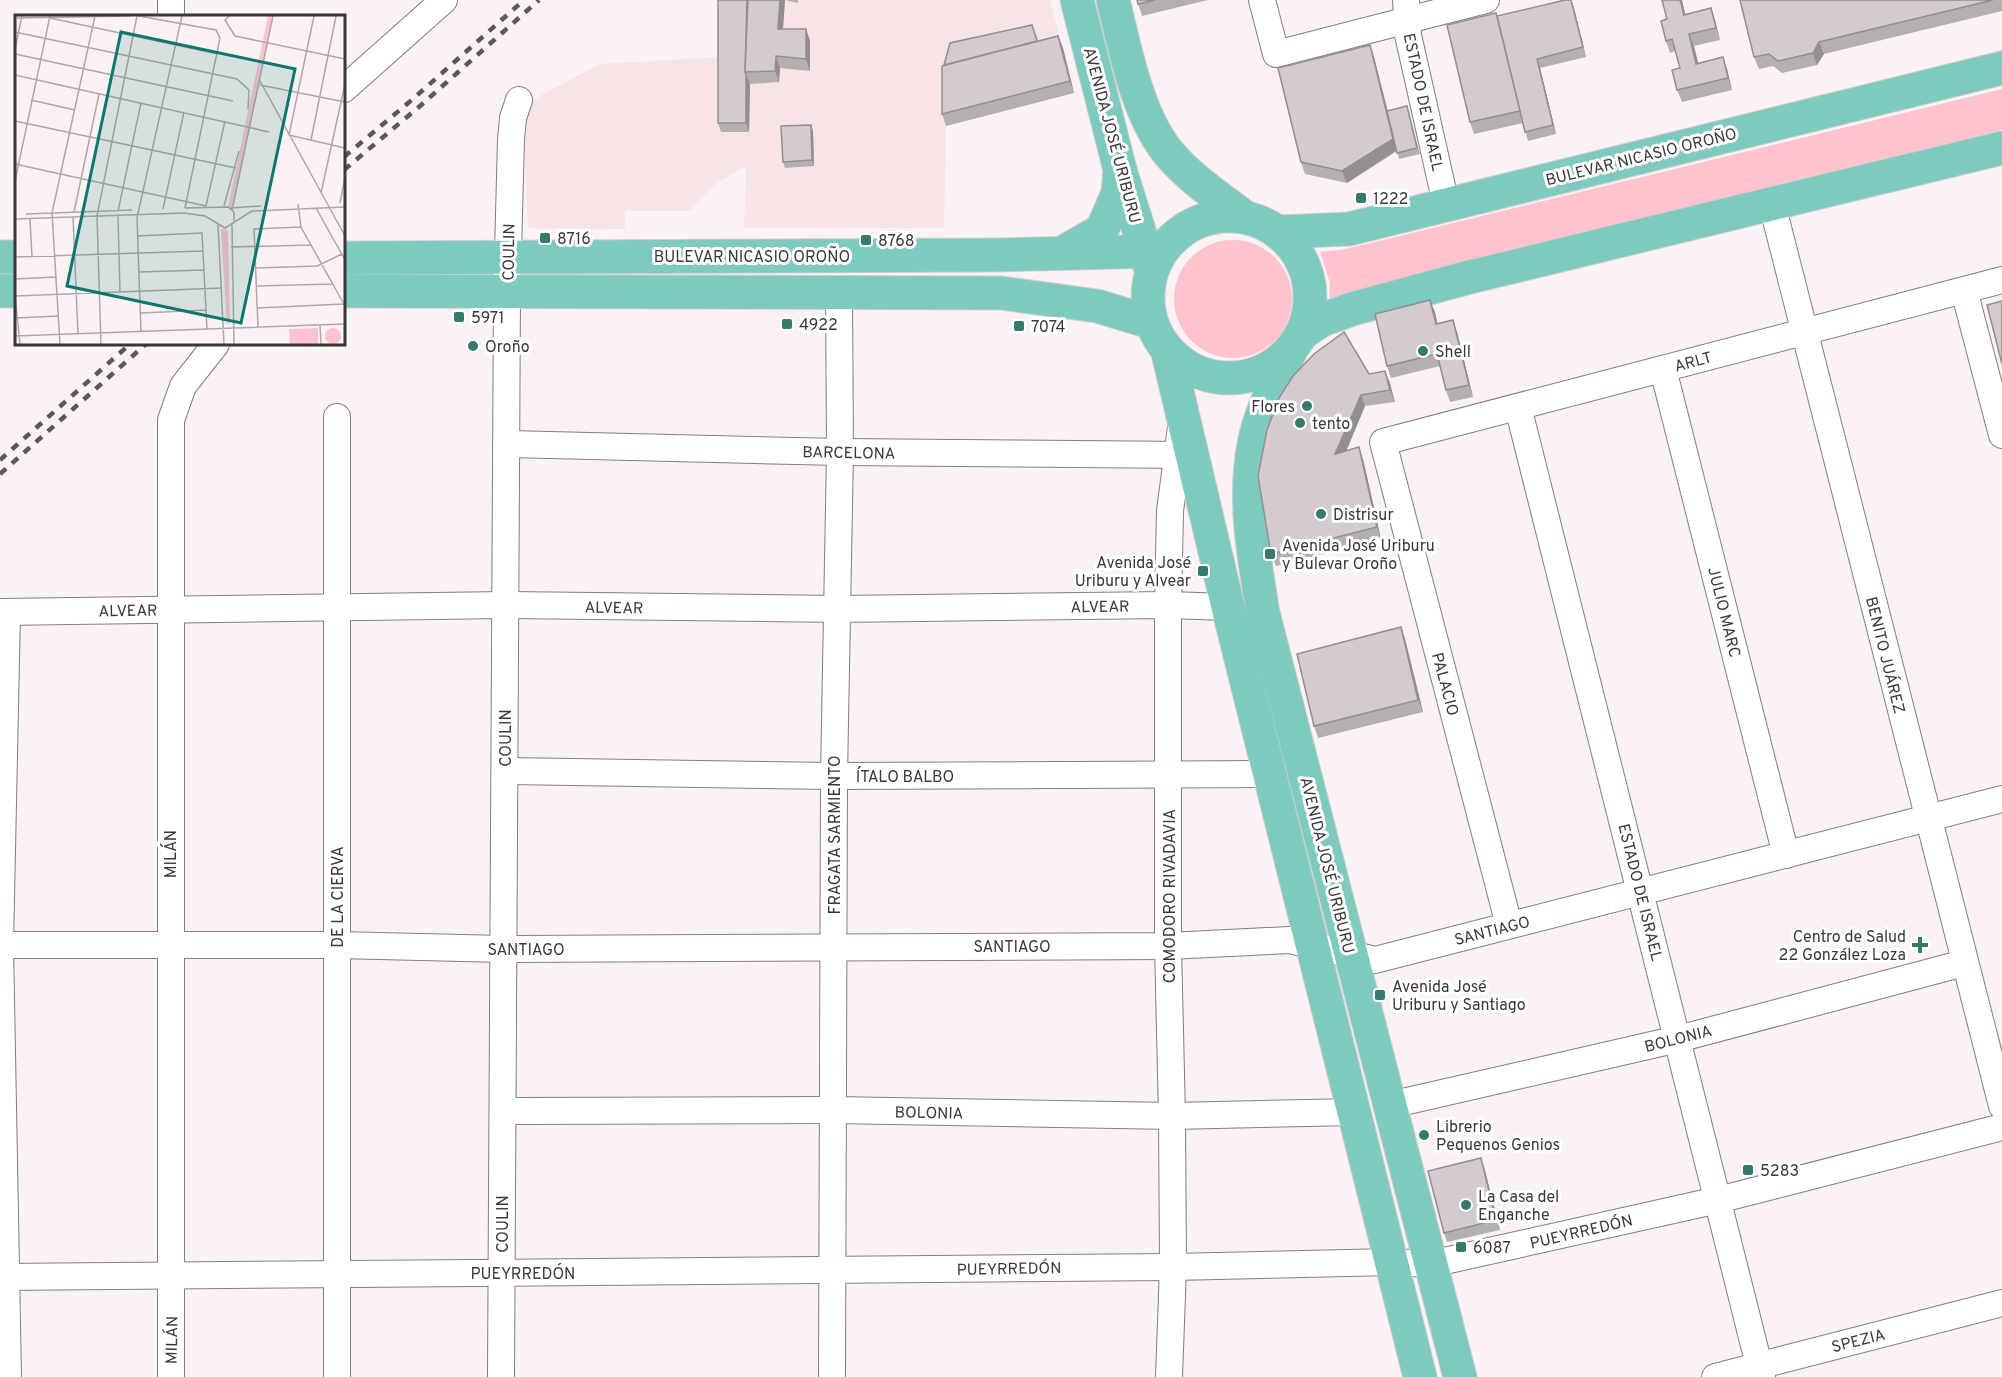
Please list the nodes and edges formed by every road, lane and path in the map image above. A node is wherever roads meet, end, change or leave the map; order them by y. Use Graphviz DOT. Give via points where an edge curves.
graph roads {
  1 [pos="444,0"];
  2 [pos="1077,0"];
  3 [pos="1113,0"];
  4 [pos="1262,0"];
  5 [pos="1486,0"];
  6 [pos="1407,10"];
  7 [pos="2002,68"];
  8 [pos="345,88"];
  9 [pos="519,100"];
  10 [pos="2002,148"];
  11 [pos="1120,170"];
  12 [pos="1446,204"];
  13 [pos="1772,204"];
  14 [pos="1244,216"];
  15 [pos="1278,232"];
  16 [pos="15,255"];
  17 [pos="1060,255"];
  18 [pos="508,256"];
  19 [pos="0,257"];
  20 [pos="1152,257"];
  21 [pos="345,258"];
  22 [pos="2002,280"];
  23 [pos="1964,290"];
  24 [pos="345,291"];
  25 [pos="376,291"];
  26 [pos="507,291"];
  27 [pos="839,293"];
  28 [pos="345,305"];
  29 [pos="1150,322"];
  30 [pos="1804,332"];
  31 [pos="1296,343"];
  32 [pos="215,345"];
  33 [pos="1168,353"];
  34 [pos="1663,369"];
  35 [pos="1518,407"];
  36 [pos="336,417"];
  37 [pos="2002,435"];
  38 [pos="1383,442"];
  39 [pos="506,444"];
  40 [pos="840,452"];
  41 [pos="1185,455"];
  42 [pos="506,605"];
  43 [pos="1168,605"];
  44 [pos="337,607"];
  45 [pos="1228,607"];
  46 [pos="837,609"];
  47 [pos="171,610"];
  48 [pos="3,612"];
  49 [pos="505,771"];
  50 [pos="1270,774"];
  51 [pos="834,776"];
  52 [pos="1169,776"];
  53 [pos="2002,799"];
  54 [pos="1928,818"];
  55 [pos="1786,855"];
  56 [pos="1641,892"];
  57 [pos="1509,925"];
  58 [pos="0,945"];
  59 [pos="337,945"];
  60 [pos="170,946"];
  61 [pos="834,946"];
  62 [pos="1168,946"];
  63 [pos="1312,946"];
  64 [pos="504,949"];
  65 [pos="1351,954"];
  66 [pos="1964,963"];
  67 [pos="1678,1039"];
  68 [pos="1390,1105"];
  69 [pos="2002,1106"];
  70 [pos="834,1110"];
  71 [pos="503,1111"];
  72 [pos="1354,1112"];
  73 [pos="1172,1116"];
  74 [pos="2002,1127"];
  75 [pos="1718,1200"];
  76 [pos="1392,1262"];
  77 [pos="1431,1264"];
  78 [pos="1173,1267"];
  79 [pos="834,1270"];
  80 [pos="502,1273"];
  81 [pos="337,1274"];
  82 [pos="172,1276"];
  83 [pos="4,1277"];
  84 [pos="2002,1303"];
  85 [pos="1760,1371"];
  86 [pos="8,1377"];
  87 [pos="171,1377"];
  88 [pos="337,1377"];
  89 [pos="501,1377"];
  90 [pos="832,1377"];
  91 [pos="1169,1377"];
  92 [pos="1420,1377"];
  93 [pos="1460,1377"];
  94 [pos="1715,1377"];
  1 -- 8 [label="street"];
  2 -- 11 [label="main road, AVENIDA JOSÉ URIBURU"];
  3 -- 14 [label="main road, AVENIDA JOSÉ URIBURU" via="1140,97 1166,150 1193,178"];
  4 -- 6 [label="street" via="1276,54"];
  5 -- 6 [label="street"];
  6 -- 12 [label="street, ESTADO DE ISRAEL" via="1408,35"];
  7 -- 12 [label="main road, BULEVAR NICASIO OROÑO"];
  9 -- 18 [label="street, COULIN" via="513,117"];
  10 -- 13 [label="main road"];
  11 -- 17 [label="main road" via="1118,194 1102,230"];
  11 -- 20 [label="main road, AVENIDA JOSÉ URIBURU"];
  12 -- 15 [label="main road, BULEVAR NICASIO OROÑO" via="1349,229"];
  13 -- 30 [label="street, BENITO JUÁREZ"];
  13 -- 31 [label="main road" via="1352,309 1322,320"];
  14 -- 15 [label="main road"];
  14 -- 20 [label="main road" via="1207,218 1174,235"];
  15 -- 31 [label="main road" via="1297,251 1308,276 1311,304"];
  16 -- 19 [label="main road"];
  17 -- 18 [label="main road, BULEVAR NICASIO OROÑO"];
  17 -- 20 [label="main road, BULEVAR NICASIO OROÑO"];
  18 -- 21 [label="main road, BULEVAR NICASIO OROÑO"];
  18 -- 26 [label="street, COULIN"];
  20 -- 29 [label="main road" via="1147,290"];
  22 -- 23 [label="street, ARLT"];
  23 -- 30 [label="street, ARLT"];
  23 -- 37 [label="street"];
  24 -- 25 [label="main road"];
  25 -- 26 [label="main road"];
  25 -- 28 [label="street"];
  26 -- 27 [label="main road"];
  26 -- 39 [label="street, COULIN"];
  27 -- 29 [label="main road" via="1001,293 1097,306"];
  27 -- 40 [label="street, FRAGATA SARMIENTO"];
  29 -- 33 [label="main road"];
  30 -- 34 [label="street, ARLT"];
  30 -- 54 [label="street, BENITO JUÁREZ"];
  31 -- 33 [label="main road" via="1265,372 1236,380 1206,377"];
  31 -- 65 [label="main road, AVENIDA JOSÉ URIBURU" via="1264,409 1254,443 1250,530 1263,613"];
  32 -- 47 [label="street, MILÁN" via="183,386 171,420"];
  33 -- 41 [label="main road" via="1183,416"];
  34 -- 35 [label="street, ARLT"];
  34 -- 55 [label="street, JULIO MARC"];
  35 -- 38 [label="street, ARLT"];
  35 -- 56 [label="street, ESTADO DE ISRAEL"];
  36 -- 44 [label="street, DE LA CIERVA"];
  38 -- 57 [label="street, PALACIO"];
  39 -- 40 [label="street, BARCELONA"];
  39 -- 42 [label="street, COULIN"];
  40 -- 41 [label="street, BARCELONA"];
  40 -- 46 [label="street, FRAGATA SARMIENTO"];
  41 -- 43 [label="street, COMODORO RIVADAVIA" via="1170,511"];
  41 -- 45 [label="main road"];
  42 -- 44 [label="street, ALVEAR"];
  42 -- 46 [label="street, ALVEAR"];
  42 -- 49 [label="street, COULIN"];
  43 -- 45 [label="street, ALVEAR"];
  43 -- 46 [label="street, ALVEAR"];
  43 -- 52 [label="street, COMODORO RIVADAVIA"];
  44 -- 47 [label="street, ALVEAR"];
  44 -- 59 [label="street, DE LA CIERVA"];
  45 -- 50 [label="main road"];
  46 -- 51 [label="street, FRAGATA SARMIENTO"];
  47 -- 48 [label="street, ALVEAR"];
  47 -- 60 [label="street, MILÁN"];
  48 -- 58 [label="street"];
  49 -- 51 [label="street, ÍTALO BALBO"];
  49 -- 64 [label="street, COULIN"];
  50 -- 52 [label="street, ÍTALO BALBO"];
  50 -- 63 [label="main road"];
  51 -- 52 [label="street, ÍTALO BALBO"];
  51 -- 61 [label="street, FRAGATA SARMIENTO"];
  52 -- 62 [label="street, COMODORO RIVADAVIA"];
  53 -- 54 [label="street, SANTIAGO"];
  54 -- 55 [label="street, SANTIAGO"];
  54 -- 66 [label="street, BENITO JUÁREZ"];
  55 -- 56 [label="street, SANTIAGO"];
  56 -- 57 [label="street, SANTIAGO"];
  56 -- 67 [label="street, ESTADO DE ISRAEL"];
  57 -- 65 [label="street, SANTIAGO" via="1375,960"];
  58 -- 60 [label="street, SANTIAGO"];
  58 -- 83 [label="street"];
  59 -- 60 [label="street, SANTIAGO"];
  59 -- 64 [label="street, SANTIAGO"];
  59 -- 81 [label="street, DE LA CIERVA"];
  60 -- 82 [label="street, MILÁN"];
  61 -- 62 [label="street, SANTIAGO"];
  61 -- 64 [label="street, SANTIAGO"];
  61 -- 70 [label="street, FRAGATA SARMIENTO"];
  62 -- 63 [label="street, SANTIAGO" via="1290,940"];
  62 -- 73 [label="street, COMODORO RIVADAVIA"];
  63 -- 65 [label="street, SANTIAGO"];
  63 -- 72 [label="main road"];
  64 -- 71 [label="street, COULIN"];
  65 -- 68 [label="main road, AVENIDA JOSÉ URIBURU"];
  66 -- 67 [label="street, BOLONIA"];
  66 -- 69 [label="street, BENITO JUÁREZ"];
  67 -- 68 [label="street, BOLONIA"];
  67 -- 75 [label="street, ESTADO DE ISRAEL"];
  68 -- 77 [label="main road, AVENIDA JOSÉ URIBURU"];
  70 -- 71 [label="street, BOLONIA"];
  70 -- 73 [label="street, BOLONIA"];
  70 -- 79 [label="street, FRAGATA SARMIENTO"];
  71 -- 80 [label="street, COULIN"];
  72 -- 73 [label="street, BOLONIA"];
  72 -- 76 [label="main road"];
  73 -- 78 [label="street, COMODORO RIVADAVIA"];
  74 -- 75 [label="street, PUEYRREDÓN"];
  75 -- 77 [label="street, PUEYRREDÓN"];
  75 -- 85 [label="street, ESTADO DE ISRAEL"];
  76 -- 77 [label="street, PUEYRREDÓN"];
  76 -- 78 [label="street, PUEYRREDÓN"];
  76 -- 92 [label="main road"];
  77 -- 93 [label="main road, AVENIDA JOSÉ URIBURU"];
  78 -- 79 [label="street, PUEYRREDÓN"];
  78 -- 91 [label="street, COMODORO RIVADAVIA"];
  79 -- 80 [label="street, PUEYRREDÓN"];
  79 -- 90 [label="street, FRAGATA SARMIENTO"];
  80 -- 81 [label="street, PUEYRREDÓN"];
  80 -- 89 [label="street, COULIN"];
  81 -- 82 [label="street, PUEYRREDÓN"];
  81 -- 88 [label="street, DE LA CIERVA"];
  82 -- 83 [label="street, PUEYRREDÓN"];
  82 -- 87 [label="street, MILÁN"];
  83 -- 86 [label="street"];
  84 -- 85 [label="street, SPEZIA"];
  85 -- 94 [label="street, SPEZIA"];
}
